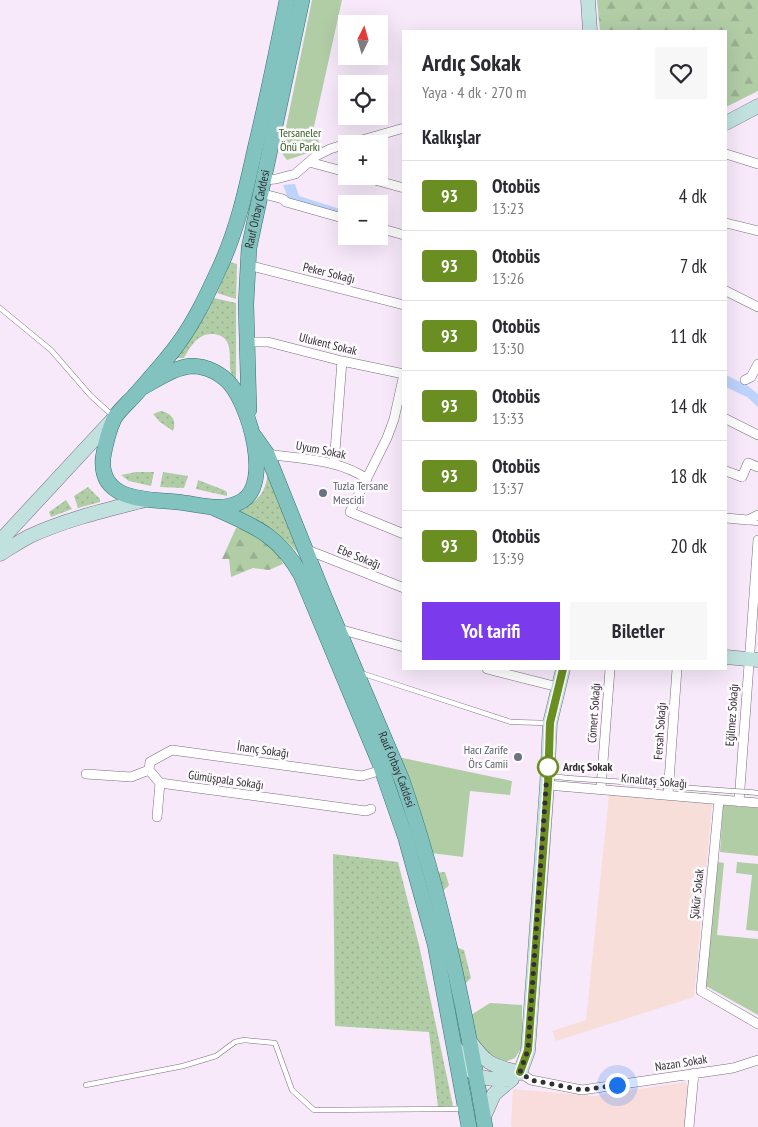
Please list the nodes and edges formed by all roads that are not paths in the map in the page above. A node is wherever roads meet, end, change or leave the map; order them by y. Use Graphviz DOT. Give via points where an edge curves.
graph roads {
  1 [pos="287,0"];
  2 [pos="302,0"];
  3 [pos="588,0"];
  4 [pos="590,30"];
  5 [pos="758,106"];
  6 [pos="727,122"];
  7 [pos="402,129"];
  8 [pos="379,135"];
  9 [pos="338,147"];
  10 [pos="727,154"];
  11 [pos="309,162"];
  12 [pos="758,164"];
  13 [pos="338,170"];
  14 [pos="388,184"];
  15 [pos="262,186"];
  16 [pos="402,187"];
  17 [pos="338,217"];
  18 [pos="727,223"];
  19 [pos="388,231"];
  20 [pos="758,231"];
  21 [pos="402,234"];
  22 [pos="248,265"];
  23 [pos="727,292"];
  24 [pos="402,304"];
  25 [pos="758,307"];
  26 [pos="0,308"];
  27 [pos="247,342"];
  28 [pos="342,361"];
  29 [pos="758,364"];
  30 [pos="402,374"];
  31 [pos="745,380"];
  32 [pos="402,382"];
  33 [pos="143,386"];
  34 [pos="115,418"];
  35 [pos="727,419"];
  36 [pos="250,426"];
  37 [pos="758,435"];
  38 [pos="267,454"];
  39 [pos="334,464"];
  40 [pos="758,467"];
  41 [pos="727,471"];
  42 [pos="367,479"];
  43 [pos="145,500"];
  44 [pos="214,508"];
  45 [pos="758,516"];
  46 [pos="727,519"];
  47 [pos="727,519"];
  48 [pos="758,523"];
  49 [pos="402,533"];
  50 [pos="758,540"];
  51 [pos="0,541"];
  52 [pos="305,549"];
  53 [pos="0,554"];
  54 [pos="402,587"];
  55 [pos="339,630"];
  56 [pos="402,646"];
  57 [pos="727,657"];
  58 [pos="753,659"];
  59 [pos="491,670"];
  60 [pos="563,670"];
  61 [pos="610,670"];
  62 [pos="677,670"];
  63 [pos="357,671"];
  64 [pos="558,687"];
  65 [pos="550,723"];
  66 [pos="149,770"];
  67 [pos="382,770"];
  68 [pos="86,774"];
  69 [pos="548,780"];
  70 [pos="160,783"];
  71 [pos="601,789"];
  72 [pos="758,793"];
  73 [pos="668,795"];
  74 [pos="719,800"];
  75 [pos="739,802"];
  76 [pos="758,803"];
  77 [pos="371,809"];
  78 [pos="157,817"];
  79 [pos="758,1024"];
  80 [pos="469,1040"];
  81 [pos="453,1043"];
  82 [pos="758,1060"];
  83 [pos="694,1073"];
  84 [pos="514,1074"];
  85 [pos="475,1075"];
  86 [pos="86,1085"];
  87 [pos="464,1100"];
  88 [pos="484,1123"];
  89 [pos="468,1127"];
  90 [pos="690,1127"];
  1 -- 33 [label="main road, Rauf Orbay Caddesi" via="252,163 230,243 191,325"];
  2 -- 15 [label="main road, Rauf Orbay Caddesi"];
  3 -- 4 [label="street"];
  5 -- 6 [label="street"];
  7 -- 8 [label="street"];
  9 -- 11 [label="street"];
  10 -- 12 [label="street"];
  11 -- 13 [label="street"];
  11 -- 15 [label="street" via="295,174"];
  14 -- 16 [label="street"];
  15 -- 17 [label="street" via="286,202"];
  15 -- 22 [label="main road, Rauf Orbay Caddesi"];
  18 -- 20 [label="street"];
  19 -- 21 [label="street"];
  22 -- 24 [label="street, Peker Sokağı"];
  22 -- 27 [label="main road, Rauf Orbay Caddesi"];
  23 -- 25 [label="street"];
  26 -- 34 [label="lane" via="51,350"];
  27 -- 28 [label="street, Ulukent Sokak" via="268,342"];
  27 -- 36 [label="main road, Rauf Orbay Caddesi"];
  28 -- 30 [label="street, Ulukent Sokak"];
  28 -- 39 [label="street"];
  29 -- 31 [label="street" via="751,377"];
  32 -- 42 [label="street" via="391,428"];
  33 -- 34 [label="main road, Rauf Orbay Caddesi"];
  33 -- 36 [label="main road, Rauf Orbay Caddesi" via="182,368 203,367 230,385"];
  34 -- 43 [label="main road, Rauf Orbay Caddesi" via="103,460 107,479 124,494"];
  34 -- 51 [label="street"];
  35 -- 37 [label="street"];
  36 -- 38 [label="main road, Rauf Orbay Caddesi"];
  36 -- 44 [label="main road, Rauf Orbay Caddesi" via="257,476 252,492 234,505"];
  38 -- 39 [label="street, Uyum Sokak"];
  38 -- 52 [label="main road, Rauf Orbay Caddesi"];
  39 -- 42 [label="street, Uyum Sokak" via="354,470"];
  40 -- 41 [label="street" via="748,462 742,477"];
  42 -- 49 [label="street" via="350,512"];
  43 -- 44 [label="main road, Rauf Orbay Caddesi"];
  43 -- 53 [label="street" via="63,522"];
  44 -- 67 [label="main road, Rauf Orbay Caddesi" via="268,534 284,548 296,566"];
  45 -- 46 [label="street" via="748,520"];
  47 -- 48 [label="lane"];
  50 -- 58 [label="street, Eğilmez Sokağı"];
  52 -- 54 [label="street, Ebe Sokağı"];
  52 -- 55 [label="main road, Rauf Orbay Caddesi"];
  55 -- 56 [label="street"];
  55 -- 63 [label="main road, Rauf Orbay Caddesi"];
  57 -- 58 [label="street"];
  58 -- 75 [label="street, Eğilmez Sokağı"];
  59 -- 64 [label="street"];
  60 -- 64 [label="street"];
  61 -- 71 [label="street, Cömert Sokağı"];
  62 -- 73 [label="street, Fersah Sokağı"];
  63 -- 65 [label="lane" via="511,722"];
  63 -- 80 [label="main road, Rauf Orbay Caddesi" via="402,780 417,826 449,940"];
  64 -- 65 [label="street"];
  65 -- 69 [label="street"];
  66 -- 67 [label="street, İnanç Sokağı" via="150,762 172,750 362,776"];
  66 -- 68 [label="street" via="131,777"];
  66 -- 70 [label="street"];
  67 -- 81 [label="main road, Rauf Orbay Caddesi" via="406,839 431,930"];
  69 -- 71 [label="street, Kınalıtaş Sokağı"];
  69 -- 72 [label="lane, bridge" via="567,778"];
  69 -- 84 [label="street" via="528,1050"];
  70 -- 77 [label="street, Gümüşpala Sokağı" via="366,811"];
  70 -- 78 [label="street"];
  71 -- 73 [label="street, Kınalıtaş Sokağı"];
  73 -- 74 [label="street, Kınalıtaş Sokağı"];
  74 -- 75 [label="street, Kınalıtaş Sokağı"];
  74 -- 79 [label="street, Şükür Sokak" via="701,991"];
  75 -- 76 [label="street, Kınalıtaş Sokağı"];
  80 -- 84 [label="street" via="489,1064"];
  80 -- 85 [label="main road, Rauf Orbay Caddesi"];
  81 -- 85 [label="street" via="463,1062"];
  81 -- 87 [label="main road, Rauf Orbay Caddesi"];
  82 -- 83 [label="street, Nazan Sokak" via="733,1068"];
  83 -- 84 [label="street, Nazan Sokak" via="582,1090"];
  83 -- 90 [label="street"];
  84 -- 85 [label="street" via="485,1079"];
  84 -- 88 [label="street" via="494,1094"];
  85 -- 87 [label="street" via="467,1081"];
  85 -- 88 [label="main road, Rauf Orbay Caddesi"];
  86 -- 87 [label="lane" via="183,1066 216,1056 235,1042 244,1040 275,1043 292,1090 314,1110 453,1109"];
  87 -- 89 [label="main road, Rauf Orbay Caddesi"];
}
